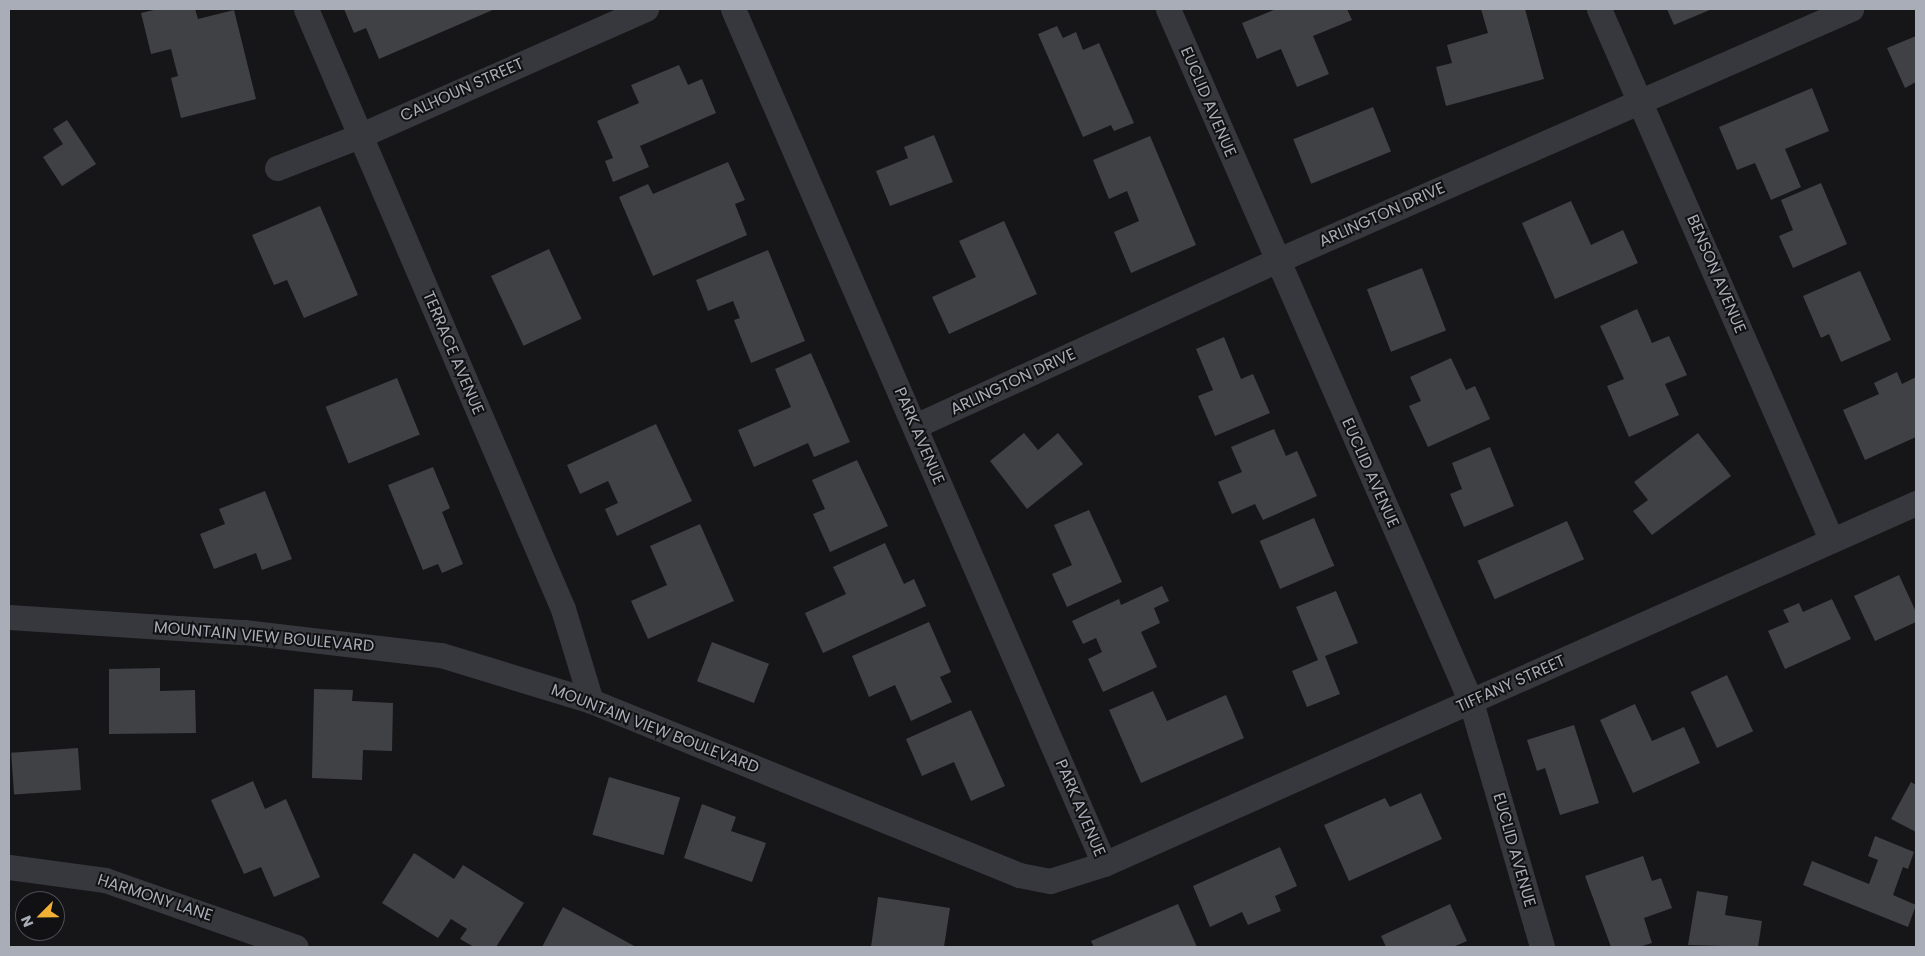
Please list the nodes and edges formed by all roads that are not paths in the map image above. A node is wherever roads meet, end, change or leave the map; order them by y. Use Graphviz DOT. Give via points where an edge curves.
graph roads {
  1 [pos="306,9"];
  2 [pos="646,9"];
  3 [pos="733,9"];
  4 [pos="1168,9"];
  5 [pos="1599,9"];
  6 [pos="1851,9"];
  7 [pos="1640,100"];
  8 [pos="359,136"];
  9 [pos="277,168"];
  10 [pos="1276,261"];
  11 [pos="914,426"];
  12 [pos="1916,503"];
  13 [pos="1831,539"];
  14 [pos="9,617"];
  15 [pos="591,701"];
  16 [pos="1471,702"];
  17 [pos="1104,864"];
  18 [pos="9,867"];
  19 [pos="296,947"];
  20 [pos="1542,947"];
  1 -- 8 [label="street, TERRACE AVENUE"];
  2 -- 8 [label="street, CALHOUN STREET"];
  3 -- 11 [label="street, PARK AVENUE"];
  4 -- 10 [label="street, EUCLID AVENUE"];
  5 -- 7 [label="street, BENSON AVENUE"];
  6 -- 7 [label="street, ARLINGTON DRIVE"];
  7 -- 10 [label="street, ARLINGTON DRIVE"];
  7 -- 13 [label="street, BENSON AVENUE"];
  8 -- 9 [label="street, CALHOUN STREET"];
  8 -- 15 [label="street, TERRACE AVENUE" via="563,609"];
  10 -- 11 [label="street, ARLINGTON DRIVE"];
  10 -- 16 [label="street, EUCLID AVENUE"];
  11 -- 17 [label="street, PARK AVENUE"];
  12 -- 13 [label="street, TIFFANY STREET"];
  13 -- 16 [label="street, TIFFANY STREET"];
  14 -- 15 [label="street, MOUNTAIN VIEW BOULEVARD" via="244,632 441,655"];
  15 -- 17 [label="street, MOUNTAIN VIEW BOULEVARD" via="1019,875 1050,881"];
  16 -- 17 [label="street, TIFFANY STREET"];
  16 -- 20 [label="street, EUCLID AVENUE"];
  18 -- 19 [label="street, HARMONY LANE" via="105,880"];
}
